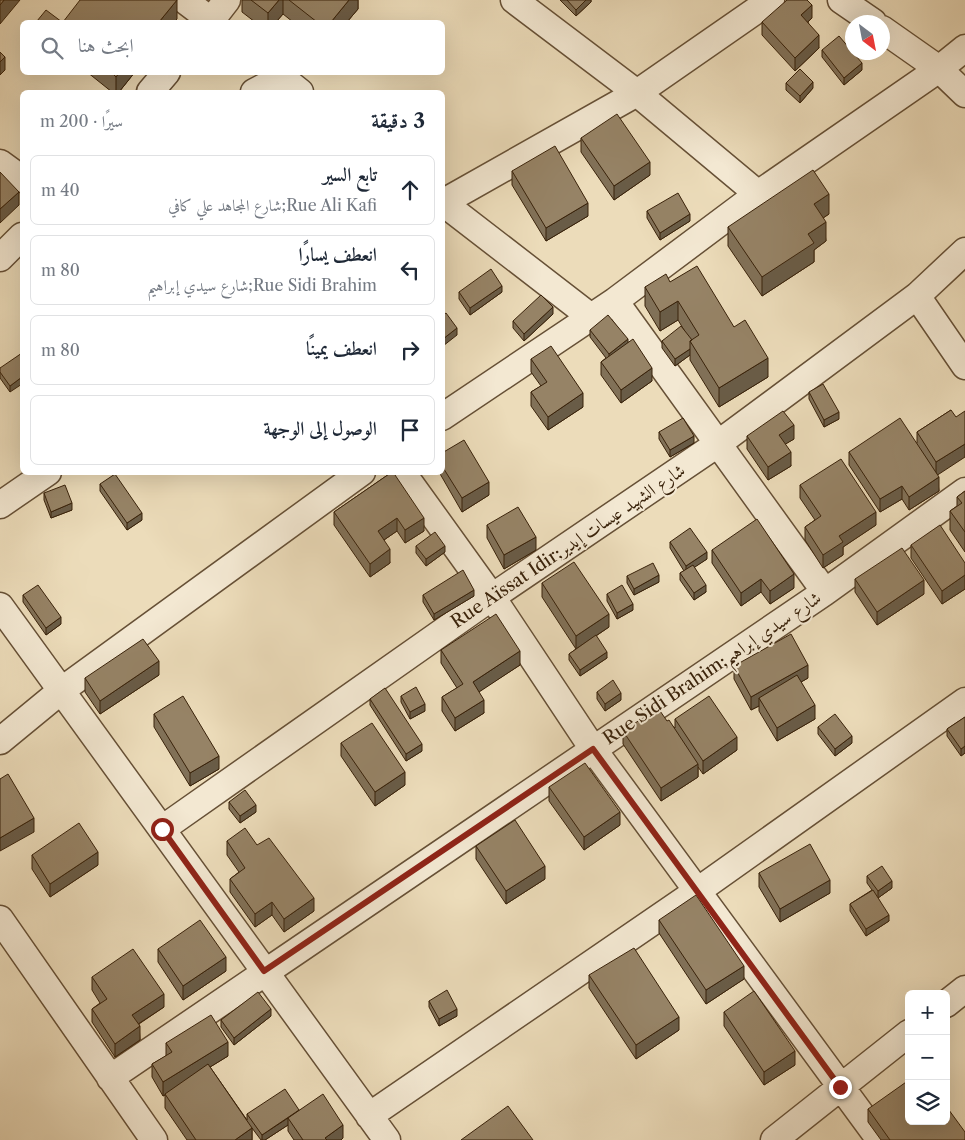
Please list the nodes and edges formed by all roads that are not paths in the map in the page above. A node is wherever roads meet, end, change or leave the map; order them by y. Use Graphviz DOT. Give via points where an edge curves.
graph roads {
  1 [pos="184,0"];
  2 [pos="227,0"];
  3 [pos="514,0"];
  4 [pos="771,0"];
  5 [pos="841,0"];
  6 [pos="863,15"];
  7 [pos="209,20"];
  8 [pos="212,20"];
  9 [pos="890,35"];
  10 [pos="965,48"];
  11 [pos="939,69"];
  12 [pos="164,75"];
  13 [pos="285,81"];
  14 [pos="152,90"];
  15 [pos="260,90"];
  16 [pos="637,93"];
  17 [pos="965,94"];
  18 [pos="0,163"];
  19 [pos="20,178"];
  20 [pos="758,194"];
  21 [pos="445,202"];
  22 [pos="445,205"];
  23 [pos="20,238"];
  24 [pos="965,251"];
  25 [pos="0,258"];
  26 [pos="917,296"];
  27 [pos="615,301"];
  28 [pos="591,317"];
  29 [pos="965,366"];
  30 [pos="445,415"];
  31 [pos="719,443"];
  32 [pos="44,475"];
  33 [pos="358,475"];
  34 [pos="404,475"];
  35 [pos="965,491"];
  36 [pos="0,506"];
  37 [pos="825,592"];
  38 [pos="492,598"];
  39 [pos="0,606"];
  40 [pos="62,690"];
  41 [pos="965,700"];
  42 [pos="0,742"];
  43 [pos="593,749"];
  44 [pos="162,829"];
  45 [pos="696,892"];
  46 [pos="0,919"];
  47 [pos="264,971"];
  48 [pos="965,989"];
  49 [pos="950,1001"];
  50 [pos="906,1035"];
  51 [pos="110,1078"];
  52 [pos="840,1087"];
  53 [pos="369,1116"];
  54 [pos="154,1140"];
  55 [pos="387,1140"];
  56 [pos="774,1140"];
  57 [pos="880,1140"];
  1 -- 7 [label="street"];
  2 -- 8 [label="street"];
  3 -- 16 [label="street"];
  4 -- 16 [label="street"];
  5 -- 6 [label="street"];
  9 -- 11 [label="street"];
  10 -- 11 [label="street"];
  11 -- 17 [label="street"];
  11 -- 20 [label="street"];
  12 -- 14 [label="street"];
  13 -- 15 [label="street"];
  16 -- 20 [label="street"];
  16 -- 21 [label="street"];
  18 -- 19 [label="street"];
  20 -- 27 [label="street"];
  22 -- 28 [label="street"];
  23 -- 25 [label="street"];
  24 -- 26 [label="street, Rue Aïssat Idir;شارع الشهيد عيسات إيدير"];
  26 -- 29 [label="street"];
  26 -- 31 [label="street, Rue Aïssat Idir;شارع الشهيد عيسات إيدير"];
  27 -- 28 [label="street"];
  27 -- 31 [label="street"];
  28 -- 30 [label="street"];
  31 -- 37 [label="street"];
  31 -- 38 [label="street, Rue Aïssat Idir;شارع الشهيد عيسات إيدير"];
  32 -- 36 [label="street"];
  33 -- 40 [label="street"];
  34 -- 38 [label="street"];
  35 -- 37 [label="street, Rue Sidi Brahim;شارع سيدي إبراهيم"];
  37 -- 43 [label="street, Rue Sidi Brahim;شارع سيدي إبراهيم"];
  38 -- 43 [label="street"];
  38 -- 44 [label="street, Rue Aïssat Idir;شارع الشهيد عيسات إيدير"];
  39 -- 40 [label="street"];
  40 -- 42 [label="street"];
  40 -- 44 [label="street"];
  41 -- 45 [label="street"];
  43 -- 45 [label="street"];
  43 -- 47 [label="street, Rue Sidi Brahim;شارع سيدي إبراهيم"];
  44 -- 47 [label="street"];
  45 -- 52 [label="street"];
  45 -- 53 [label="street"];
  46 -- 51 [label="street"];
  47 -- 51 [label="street, Rue Sidi Brahim;شارع سيدي إبراهيم"];
  47 -- 53 [label="street"];
  48 -- 49 [label="street"];
  50 -- 52 [label="street"];
  51 -- 54 [label="street"];
  52 -- 56 [label="street"];
  52 -- 57 [label="street"];
  53 -- 55 [label="street"];
}
